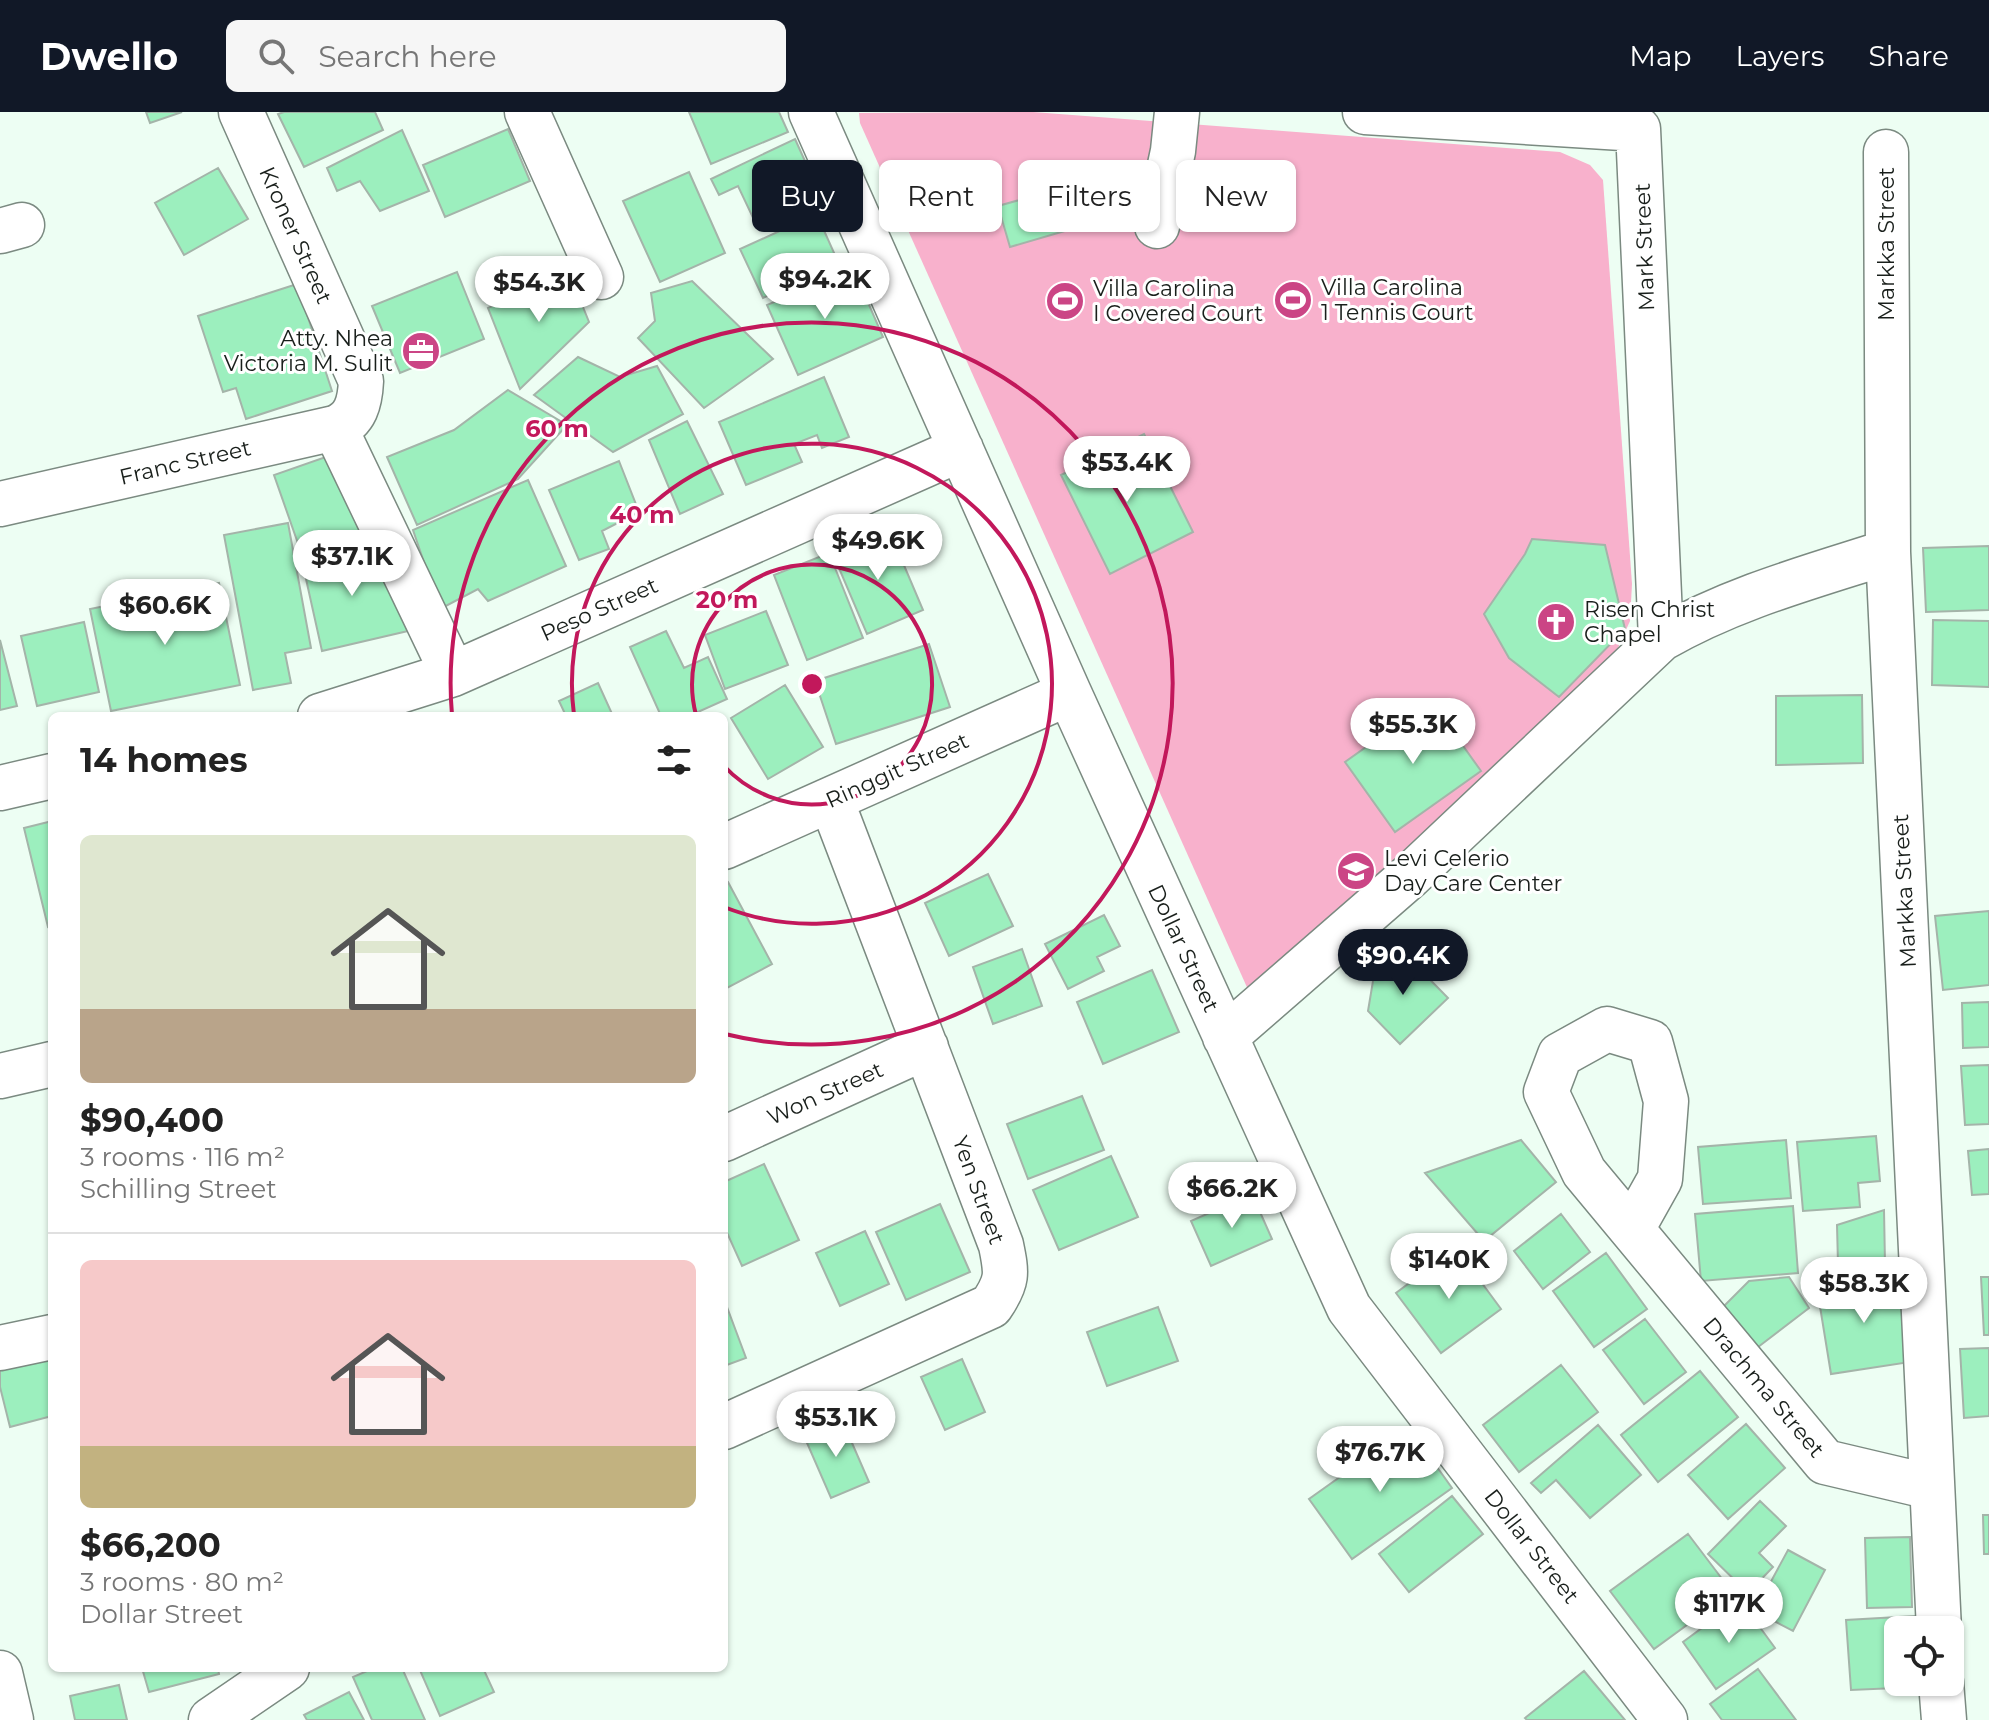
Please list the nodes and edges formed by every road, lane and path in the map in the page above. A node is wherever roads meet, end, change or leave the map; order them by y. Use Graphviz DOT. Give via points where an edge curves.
graph roads {
  1 [pos="241,112"];
  2 [pos="527,112"];
  3 [pos="811,112"];
  4 [pos="1177,112"];
  5 [pos="1365,112"];
  6 [pos="1886,152"];
  7 [pos="1160,212"];
  8 [pos="601,277"];
  9 [pos="347,416"];
  10 [pos="961,449"];
  11 [pos="0,504"];
  12 [pos="1888,552"];
  13 [pos="1661,639"];
  14 [pos="453,674"];
  15 [pos="1069,693"];
  16 [pos="333,712"];
  17 [pos="48,777"];
  18 [pos="0,788"];
  19 [pos="831,800"];
  20 [pos="728,845"];
  21 [pos="1225,1037"];
  22 [pos="926,1047"];
  23 [pos="48,1065"];
  24 [pos="0,1076"];
  25 [pos="728,1137"];
  26 [pos="1632,1229"];
  27 [pos="48,1338"];
  28 [pos="0,1348"];
  29 [pos="728,1425"];
  30 [pos="1931,1487"];
  31 [pos="1938,1616"];
  32 [pos="281,1672"];
  33 [pos="0,1673"];
  34 [pos="1942,1696"];
  35 [pos="11,1720"];
  36 [pos="211,1720"];
  37 [pos="1665,1720"];
  38 [pos="1944,1720"];
  1 -- 9 [label="street, Kroner Street" via="361,381"];
  2 -- 8 [label="street"];
  3 -- 10 [label="street, Dollar Street"];
  4 -- 7 [label="street"];
  5 -- 13 [label="street, Mark Street" via="1638,129"];
  6 -- 12 [label="street, Markka Street"];
  9 -- 11 [label="street, Franc Street"];
  9 -- 14 [label="street, Kroner Street"];
  10 -- 14 [label="street, Peso Street"];
  10 -- 15 [label="street, Dollar Street"];
  12 -- 13 [label="street" via="1751,596"];
  12 -- 30 [label="street, Markka Street"];
  13 -- 21 [label="street" via="1410,876"];
  14 -- 16 [label="street, Peso Street"];
  15 -- 19 [label="street, Ringgit Street"];
  15 -- 21 [label="street, Dollar Street"];
  17 -- 18 [label="street"];
  19 -- 20 [label="street, Ringgit Street"];
  19 -- 22 [label="street, Yen Street"];
  21 -- 37 [label="street, Dollar Street" via="1349,1308"];
  22 -- 25 [label="street, Won Street"];
  22 -- 29 [label="street, Yen Street" via="1001,1245 1007,1273 1002,1289 991,1306 959,1322"];
  23 -- 24 [label="street"];
  26 -- 30 [label="street, Drachma Street" via="1825,1462"];
  27 -- 28 [label="street"];
  30 -- 31 [label="street, Markka Street"];
  32 -- 36 [label="street"];
  33 -- 35 [label="street"];
  34 -- 38 [label="street"];
}
